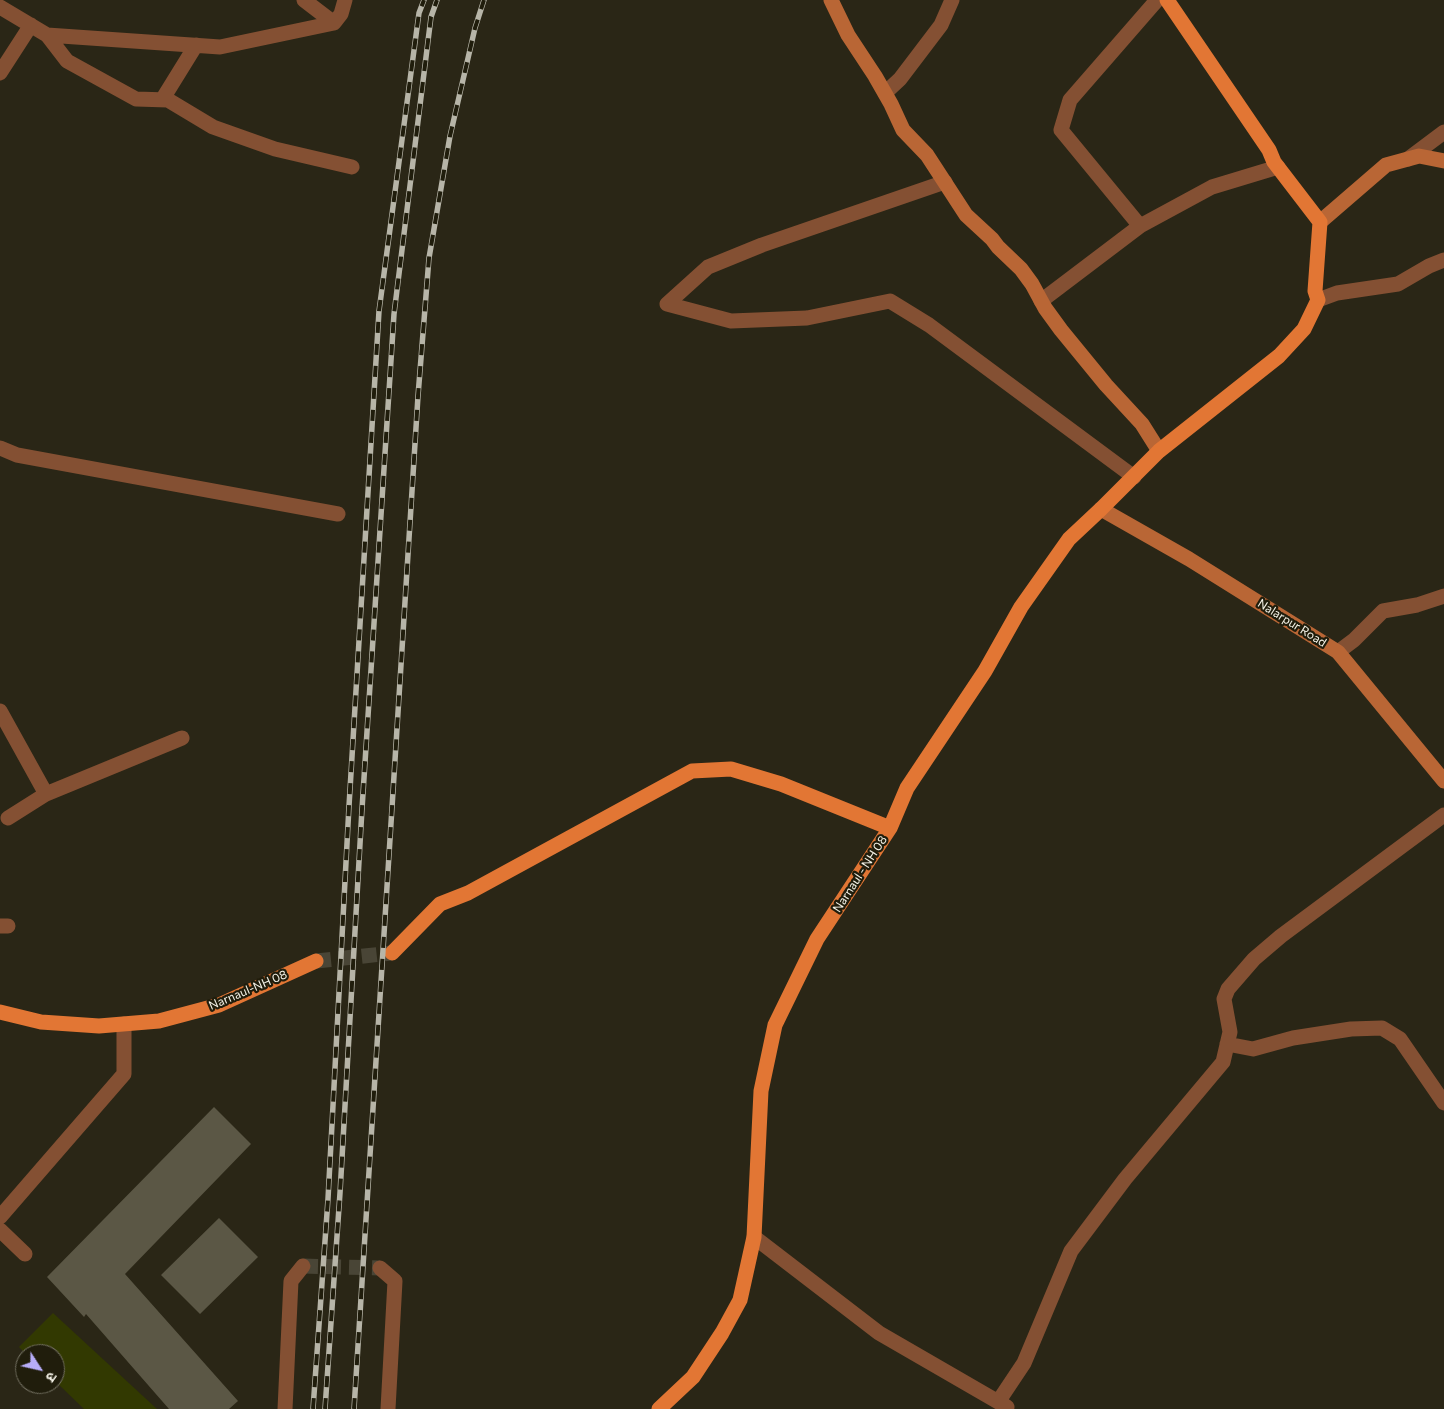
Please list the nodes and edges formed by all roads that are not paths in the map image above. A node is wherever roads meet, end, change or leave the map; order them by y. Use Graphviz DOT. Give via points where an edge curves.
graph roads {
  1 [pos="304,0"];
  2 [pos="345,0"];
  3 [pos="830,0"];
  4 [pos="952,0"];
  5 [pos="1157,0"];
  6 [pos="1166,0"];
  7 [pos="0,7"];
  8 [pos="334,24"];
  9 [pos="31,25"];
  10 [pos="48,35"];
  11 [pos="196,45"];
  12 [pos="0,73"];
  13 [pos="885,93"];
  14 [pos="162,100"];
  15 [pos="1444,132"];
  16 [pos="1408,159"];
  17 [pos="1444,161"];
  18 [pos="352,167"];
  19 [pos="1278,167"];
  20 [pos="945,182"];
  21 [pos="1320,222"];
  22 [pos="1140,226"];
  23 [pos="1444,260"];
  24 [pos="1318,300"];
  25 [pos="1041,301"];
  26 [pos="0,448"];
  27 [pos="1159,451"];
  28 [pos="1134,477"];
  29 [pos="1101,509"];
  30 [pos="338,514"];
  31 [pos="1444,596"];
  32 [pos="1338,652"];
  33 [pos="0,711"];
  34 [pos="182,738"];
  35 [pos="1444,781"];
  36 [pos="46,794"];
  37 [pos="1444,815"];
  38 [pos="8,818"];
  39 [pos="890,828"];
  40 [pos="392,954"];
  41 [pos="316,961"];
  42 [pos="0,1012"];
  43 [pos="124,1024"];
  44 [pos="1227,1044"];
  45 [pos="1444,1103"];
  46 [pos="0,1217"];
  47 [pos="0,1230"];
  48 [pos="754,1237"];
  49 [pos="24,1254"];
  50 [pos="303,1266"];
  51 [pos="380,1268"];
  52 [pos="1005,1406"];
  53 [pos="285,1409"];
  54 [pos="388,1409"];
  55 [pos="659,1409"];
  1 -- 8 [label="street"];
  2 -- 8 [label="street"];
  3 -- 13 [label="street" via="848,36"];
  4 -- 13 [label="street" via="941,24 900,79"];
  5 -- 22 [label="street" via="1070,100 1061,130"];
  6 -- 19 [label="main road"];
  7 -- 9 [label="street"];
  8 -- 11 [label="street" via="220,47"];
  9 -- 10 [label="street"];
  9 -- 12 [label="street"];
  10 -- 11 [label="street"];
  10 -- 14 [label="street" via="67,61 136,99"];
  11 -- 14 [label="street"];
  13 -- 20 [label="street" via="903,130"];
  14 -- 18 [label="street" via="168,100 213,127 257,143"];
  15 -- 16 [label="street"];
  16 -- 17 [label="street" via="1419,156"];
  16 -- 21 [label="street" via="1386,165"];
  19 -- 21 [label="main road"];
  19 -- 22 [label="street" via="1212,187"];
  20 -- 25 [label="street" via="966,215 1021,269"];
  20 -- 28 [label="street" via="708,267 667,304 731,321 807,318 890,301 929,325"];
  21 -- 24 [label="main road" via="1315,291"];
  22 -- 25 [label="street"];
  23 -- 24 [label="street" via="1398,284 1337,292"];
  24 -- 27 [label="main road" via="1304,329 1279,356"];
  25 -- 27 [label="street" via="1106,385 1142,424"];
  26 -- 30 [label="street" via="16,455"];
  27 -- 28 [label="main road"];
  28 -- 29 [label="main road"];
  29 -- 32 [label="street, Nalarpur Road" via="1189,559"];
  29 -- 39 [label="main road" via="1069,538 1021,607 985,671 907,788"];
  31 -- 32 [label="street" via="1382,611"];
  32 -- 35 [label="street, Nalarpur Road"];
  33 -- 36 [label="street"];
  34 -- 36 [label="street"];
  36 -- 38 [label="street"];
  37 -- 44 [label="street" via="1254,959 1228,989 1224,1000 1230,1032"];
  39 -- 40 [label="main road, Narnaul - NH 08" via="781,784 731,769 692,771 440,904"];
  39 -- 48 [label="main road, Narnaul - NH 08" via="817,939 775,1025 762,1091"];
  41 -- 43 [label="main road, Narnaul-NH 08" via="219,1005 159,1021"];
  42 -- 43 [label="main road, Narnaul-NH 08" via="41,1022 99,1026"];
  43 -- 46 [label="street" via="124,1074"];
  44 -- 45 [label="street" via="1253,1049 1351,1028 1382,1028 1400,1039"];
  44 -- 52 [label="street" via="1223,1062 1125,1179 1071,1251 1024,1363 1002,1396"];
  47 -- 49 [label="street"];
  48 -- 52 [label="street" via="879,1334"];
  48 -- 55 [label="main road, Narnaul - NH 08" via="740,1300 722,1333 693,1377"];
  50 -- 53 [label="street" via="290,1281"];
  51 -- 54 [label="street" via="395,1281"];
}
